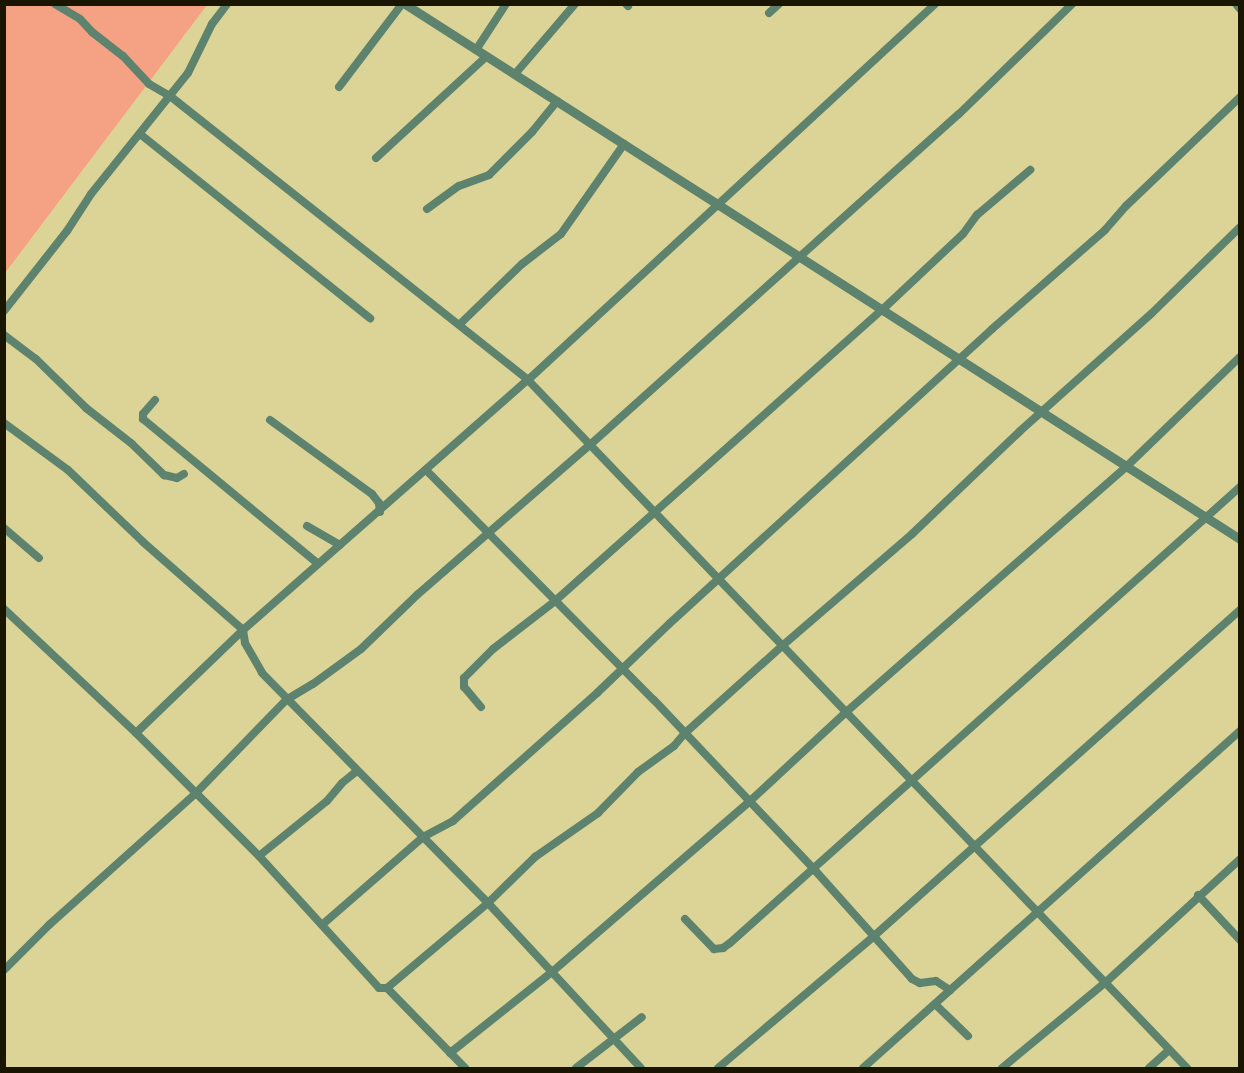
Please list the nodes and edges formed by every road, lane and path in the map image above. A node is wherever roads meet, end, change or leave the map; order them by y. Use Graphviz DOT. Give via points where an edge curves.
graph roads {
  1 [pos="55,4"];
  2 [pos="227,4"];
  3 [pos="506,4"];
  4 [pos="575,4"];
  5 [pos="779,4"];
  6 [pos="935,4"];
  7 [pos="1236,4"];
  8 [pos="405,5"];
  9 [pos="1070,5"];
  10 [pos="1239,9"];
  11 [pos="770,13"];
  12 [pos="476,50"];
  13 [pos="486,57"];
  14 [pos="516,74"];
  15 [pos="339,87"];
  16 [pos="170,96"];
  17 [pos="1239,97"];
  18 [pos="557,101"];
  19 [pos="140,134"];
  20 [pos="624,144"];
  21 [pos="375,158"];
  22 [pos="1030,170"];
  23 [pos="718,204"];
  24 [pos="427,209"];
  25 [pos="1239,227"];
  26 [pos="798,256"];
  27 [pos="882,310"];
  28 [pos="4,311"];
  29 [pos="370,318"];
  30 [pos="460,324"];
  31 [pos="4,335"];
  32 [pos="1239,357"];
  33 [pos="959,360"];
  34 [pos="528,380"];
  35 [pos="155,399"];
  36 [pos="1042,412"];
  37 [pos="270,420"];
  38 [pos="4,423"];
  39 [pos="591,444"];
  40 [pos="1127,466"];
  41 [pos="426,470"];
  42 [pos="184,474"];
  43 [pos="1239,487"];
  44 [pos="654,512"];
  45 [pos="380,513"];
  46 [pos="1206,518"];
  47 [pos="307,526"];
  48 [pos="4,528"];
  49 [pos="488,533"];
  50 [pos="1239,539"];
  51 [pos="340,545"];
  52 [pos="39,558"];
  53 [pos="318,564"];
  54 [pos="720,580"];
  55 [pos="555,601"];
  56 [pos="4,609"];
  57 [pos="1239,610"];
  58 [pos="243,630"];
  59 [pos="782,646"];
  60 [pos="621,669"];
  61 [pos="286,700"];
  62 [pos="481,707"];
  63 [pos="845,713"];
  64 [pos="1239,731"];
  65 [pos="136,733"];
  66 [pos="684,734"];
  67 [pos="357,771"];
  68 [pos="910,780"];
  69 [pos="195,794"];
  70 [pos="749,802"];
  71 [pos="423,837"];
  72 [pos="975,846"];
  73 [pos="259,856"];
  74 [pos="1239,859"];
  75 [pos="813,867"];
  76 [pos="1198,895"];
  77 [pos="488,903"];
  78 [pos="1039,913"];
  79 [pos="685,919"];
  80 [pos="323,924"];
  81 [pos="874,936"];
  82 [pos="1239,940"];
  83 [pos="4,970"];
  84 [pos="552,972"];
  85 [pos="1106,982"];
  86 [pos="387,988"];
  87 [pos="950,990"];
  88 [pos="935,1004"];
  89 [pos="642,1017"];
  90 [pos="968,1036"];
  91 [pos="615,1040"];
  92 [pos="1170,1050"];
  93 [pos="450,1053"];
  94 [pos="465,1068"];
  95 [pos="576,1068"];
  96 [pos="641,1068"];
  97 [pos="718,1068"];
  98 [pos="863,1068"];
  99 [pos="1002,1068"];
  100 [pos="1149,1068"];
  101 [pos="1187,1068"];
  1 -- 16 [label="street" via="80,19 149,84"];
  2 -- 16 [label="street" via="212,24 188,73"];
  3 -- 12 [label="street"];
  4 -- 14 [label="street"];
  5 -- 11 [label="street"];
  6 -- 23 [label="street"];
  7 -- 10 [label="street"];
  8 -- 12 [label="street"];
  8 -- 15 [label="street"];
  9 -- 26 [label="street" via="959,114"];
  12 -- 13 [label="street"];
  13 -- 14 [label="street"];
  13 -- 21 [label="street"];
  14 -- 18 [label="street"];
  16 -- 19 [label="street"];
  16 -- 30 [label="street"];
  17 -- 33 [label="street" via="1105,230"];
  18 -- 20 [label="street"];
  18 -- 24 [label="street" via="489,175 459,186"];
  19 -- 28 [label="street"];
  19 -- 29 [label="street"];
  20 -- 23 [label="street"];
  20 -- 30 [label="street" via="561,234 522,264"];
  22 -- 27 [label="street" via="977,215 963,234"];
  23 -- 26 [label="street"];
  23 -- 34 [label="street"];
  25 -- 36 [label="street" via="1151,314"];
  26 -- 27 [label="street"];
  26 -- 39 [label="street"];
  27 -- 33 [label="street"];
  27 -- 44 [label="street"];
  30 -- 34 [label="street"];
  31 -- 42 [label="street" via="36,359 164,475 177,478"];
  32 -- 40 [label="street"];
  33 -- 36 [label="street"];
  33 -- 54 [label="street"];
  34 -- 39 [label="street"];
  34 -- 41 [label="street"];
  35 -- 53 [label="street" via="143,419"];
  36 -- 40 [label="street"];
  36 -- 59 [label="street" via="912,534"];
  37 -- 45 [label="street" via="372,494"];
  38 -- 58 [label="street" via="68,470 142,542"];
  39 -- 44 [label="street"];
  39 -- 49 [label="street"];
  40 -- 46 [label="street"];
  40 -- 63 [label="street"];
  41 -- 45 [label="street"];
  41 -- 49 [label="street"];
  43 -- 46 [label="street"];
  44 -- 54 [label="street"];
  44 -- 55 [label="street"];
  45 -- 51 [label="street"];
  46 -- 50 [label="street"];
  46 -- 68 [label="street"];
  47 -- 51 [label="street"];
  48 -- 52 [label="street"];
  49 -- 55 [label="street"];
  49 -- 61 [label="street" via="361,649"];
  51 -- 53 [label="street"];
  53 -- 58 [label="street"];
  54 -- 59 [label="street"];
  54 -- 60 [label="street"];
  55 -- 60 [label="street"];
  55 -- 62 [label="street" via="464,678 464,687"];
  56 -- 65 [label="street"];
  57 -- 72 [label="street"];
  58 -- 61 [label="street" via="245,643 262,673"];
  58 -- 65 [label="street"];
  59 -- 63 [label="street"];
  59 -- 66 [label="street"];
  60 -- 66 [label="street"];
  60 -- 71 [label="street" via="453,821"];
  61 -- 67 [label="street"];
  61 -- 69 [label="street"];
  63 -- 68 [label="street"];
  63 -- 70 [label="street"];
  64 -- 78 [label="street"];
  65 -- 69 [label="street"];
  66 -- 70 [label="street"];
  66 -- 77 [label="street" via="674,747 638,772 598,813 535,857"];
  67 -- 71 [label="street"];
  67 -- 73 [label="street" via="327,801"];
  68 -- 72 [label="street"];
  68 -- 75 [label="street"];
  69 -- 73 [label="street"];
  69 -- 83 [label="street"];
  70 -- 75 [label="street"];
  70 -- 84 [label="street"];
  71 -- 77 [label="street"];
  71 -- 80 [label="street"];
  72 -- 78 [label="street"];
  72 -- 81 [label="street"];
  73 -- 80 [label="street"];
  74 -- 76 [label="street"];
  75 -- 79 [label="street" via="723,948 714,949"];
  75 -- 81 [label="street"];
  76 -- 82 [label="street"];
  76 -- 85 [label="street"];
  77 -- 84 [label="street"];
  77 -- 86 [label="street"];
  78 -- 85 [label="street"];
  78 -- 87 [label="street"];
  80 -- 86 [label="street" via="380,988"];
  81 -- 87 [label="street" via="912,979 920,983 936,981"];
  81 -- 97 [label="street"];
  84 -- 91 [label="street"];
  84 -- 93 [label="street"];
  85 -- 92 [label="street"];
  85 -- 99 [label="street"];
  86 -- 93 [label="street"];
  87 -- 88 [label="street"];
  88 -- 90 [label="street"];
  88 -- 98 [label="street"];
  89 -- 91 [label="street"];
  91 -- 95 [label="street"];
  91 -- 96 [label="street"];
  92 -- 100 [label="street"];
  92 -- 101 [label="street"];
  93 -- 94 [label="street"];
}
